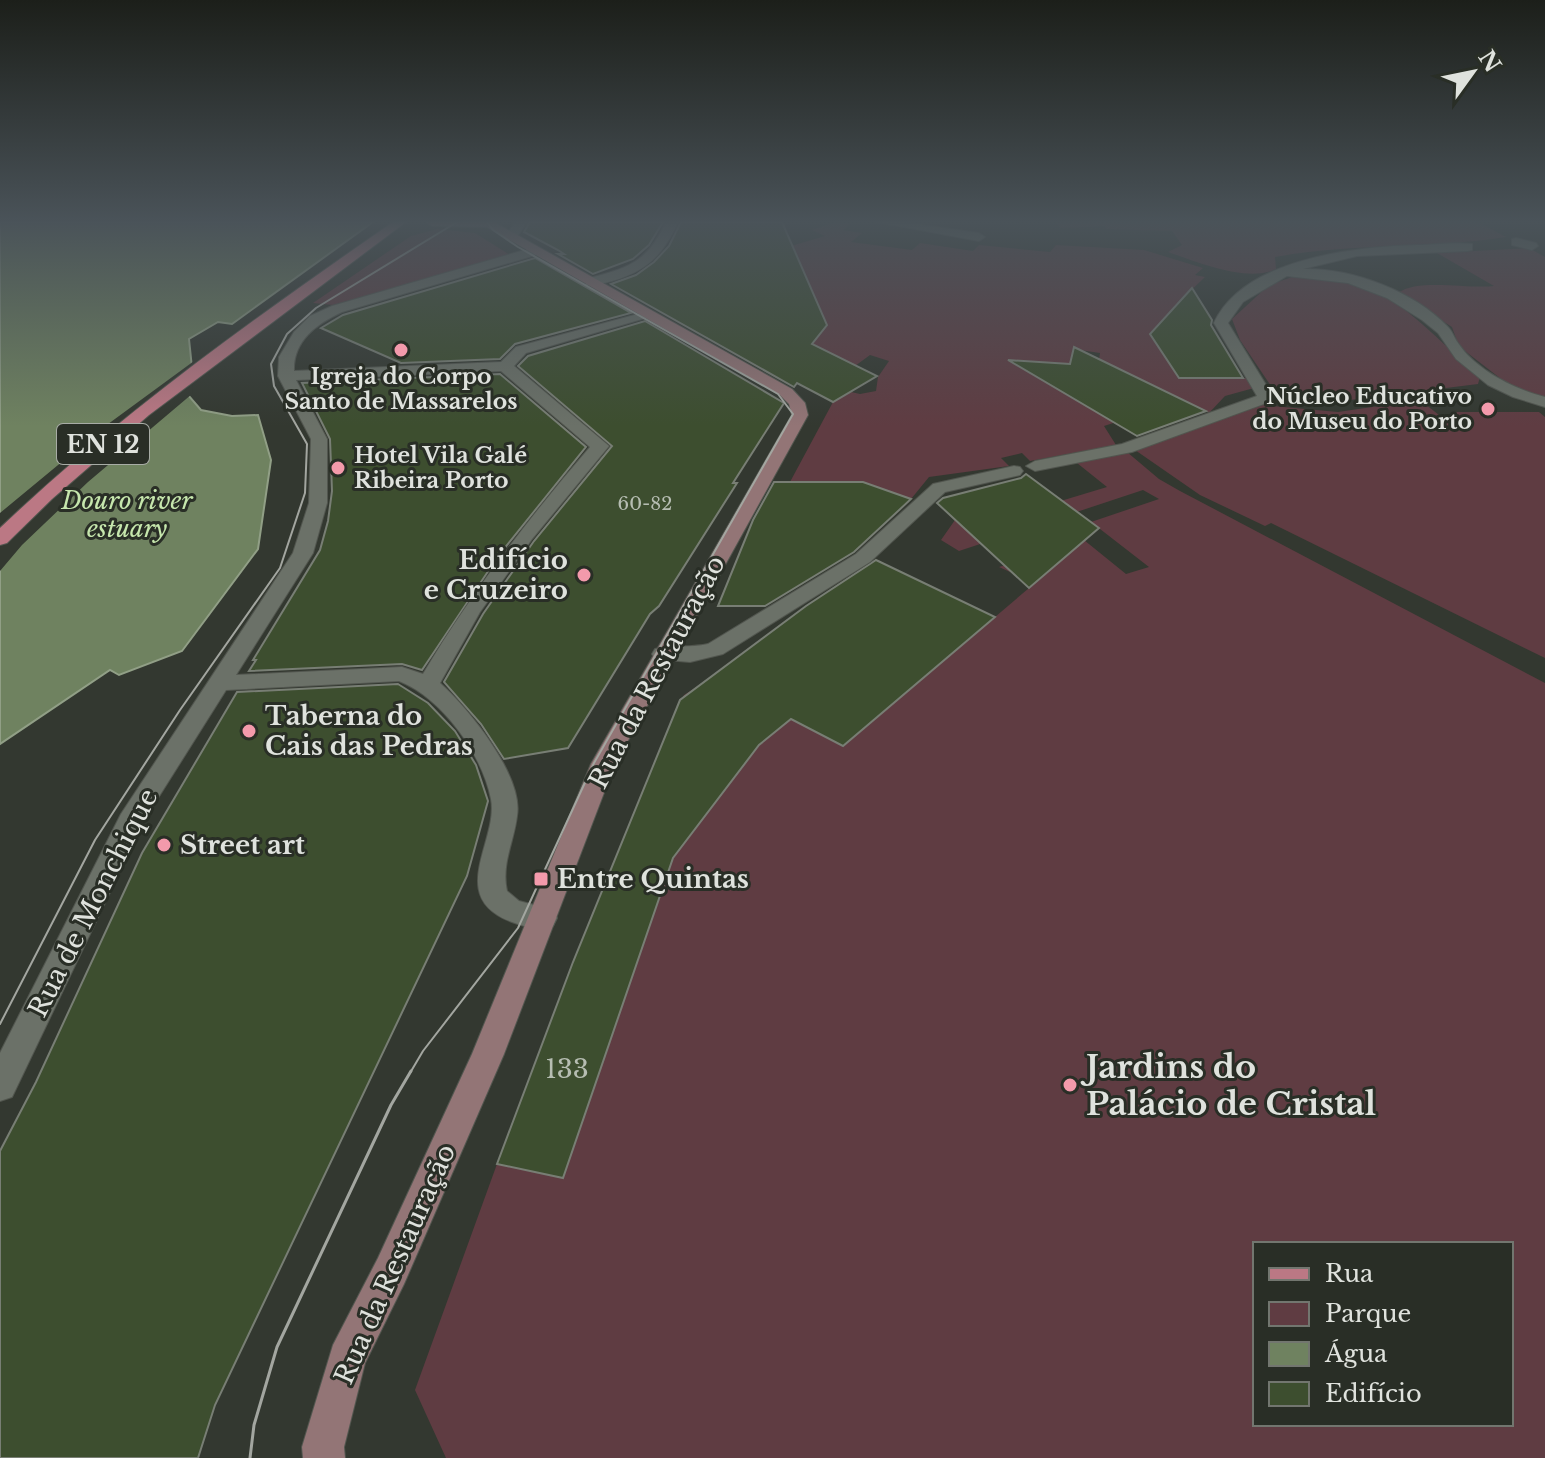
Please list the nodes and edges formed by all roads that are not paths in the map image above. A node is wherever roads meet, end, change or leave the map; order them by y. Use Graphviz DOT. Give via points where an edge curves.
graph roads {
  1 [pos="307,290"];
  2 [pos="408,290"];
  3 [pos="605,290"];
  4 [pos="1252,290"];
  5 [pos="1382,290"];
  6 [pos="649,315"];
  7 [pos="505,366"];
  8 [pos="286,376"];
  9 [pos="1545,402"];
  10 [pos="1035,466"];
  11 [pos="1014,471"];
  12 [pos="0,539"];
  13 [pos="663,654"];
  14 [pos="219,683"];
  15 [pos="428,684"];
  16 [pos="543,918"];
  17 [pos="0,1086"];
  18 [pos="324,1458"];
  1 -- 12 [label="main road, EN 12" via="89,455"];
  2 -- 8 [label="street" via="315,319 286,357"];
  3 -- 6 [label="main road, Rua da Restauração"];
  4 -- 10 [label="street" via="1227,307 1221,323 1266,398 1126,448"];
  5 -- 9 [label="street" via="1446,332 1450,344 1499,386"];
  6 -- 7 [label="street" via="521,350"];
  6 -- 13 [label="main road, Rua da Restauração" via="786,392 800,415"];
  7 -- 8 [label="street"];
  7 -- 15 [label="street" via="600,446 525,535"];
  8 -- 14 [label="street, Rua de Monchique" via="319,439 318,503 303,553"];
  11 -- 13 [label="street" via="939,488 863,558 715,649"];
  13 -- 16 [label="main road, Rua da Restauração" via="603,764"];
  14 -- 15 [label="street" via="402,674"];
  14 -- 17 [label="street, Rua de Monchique" via="134,814"];
  15 -- 16 [label="street" via="485,755 497,780 505,811 489,873 495,897 523,916"];
  16 -- 18 [label="main road, Rua da Restauração" via="488,1054 347,1359"];
}
